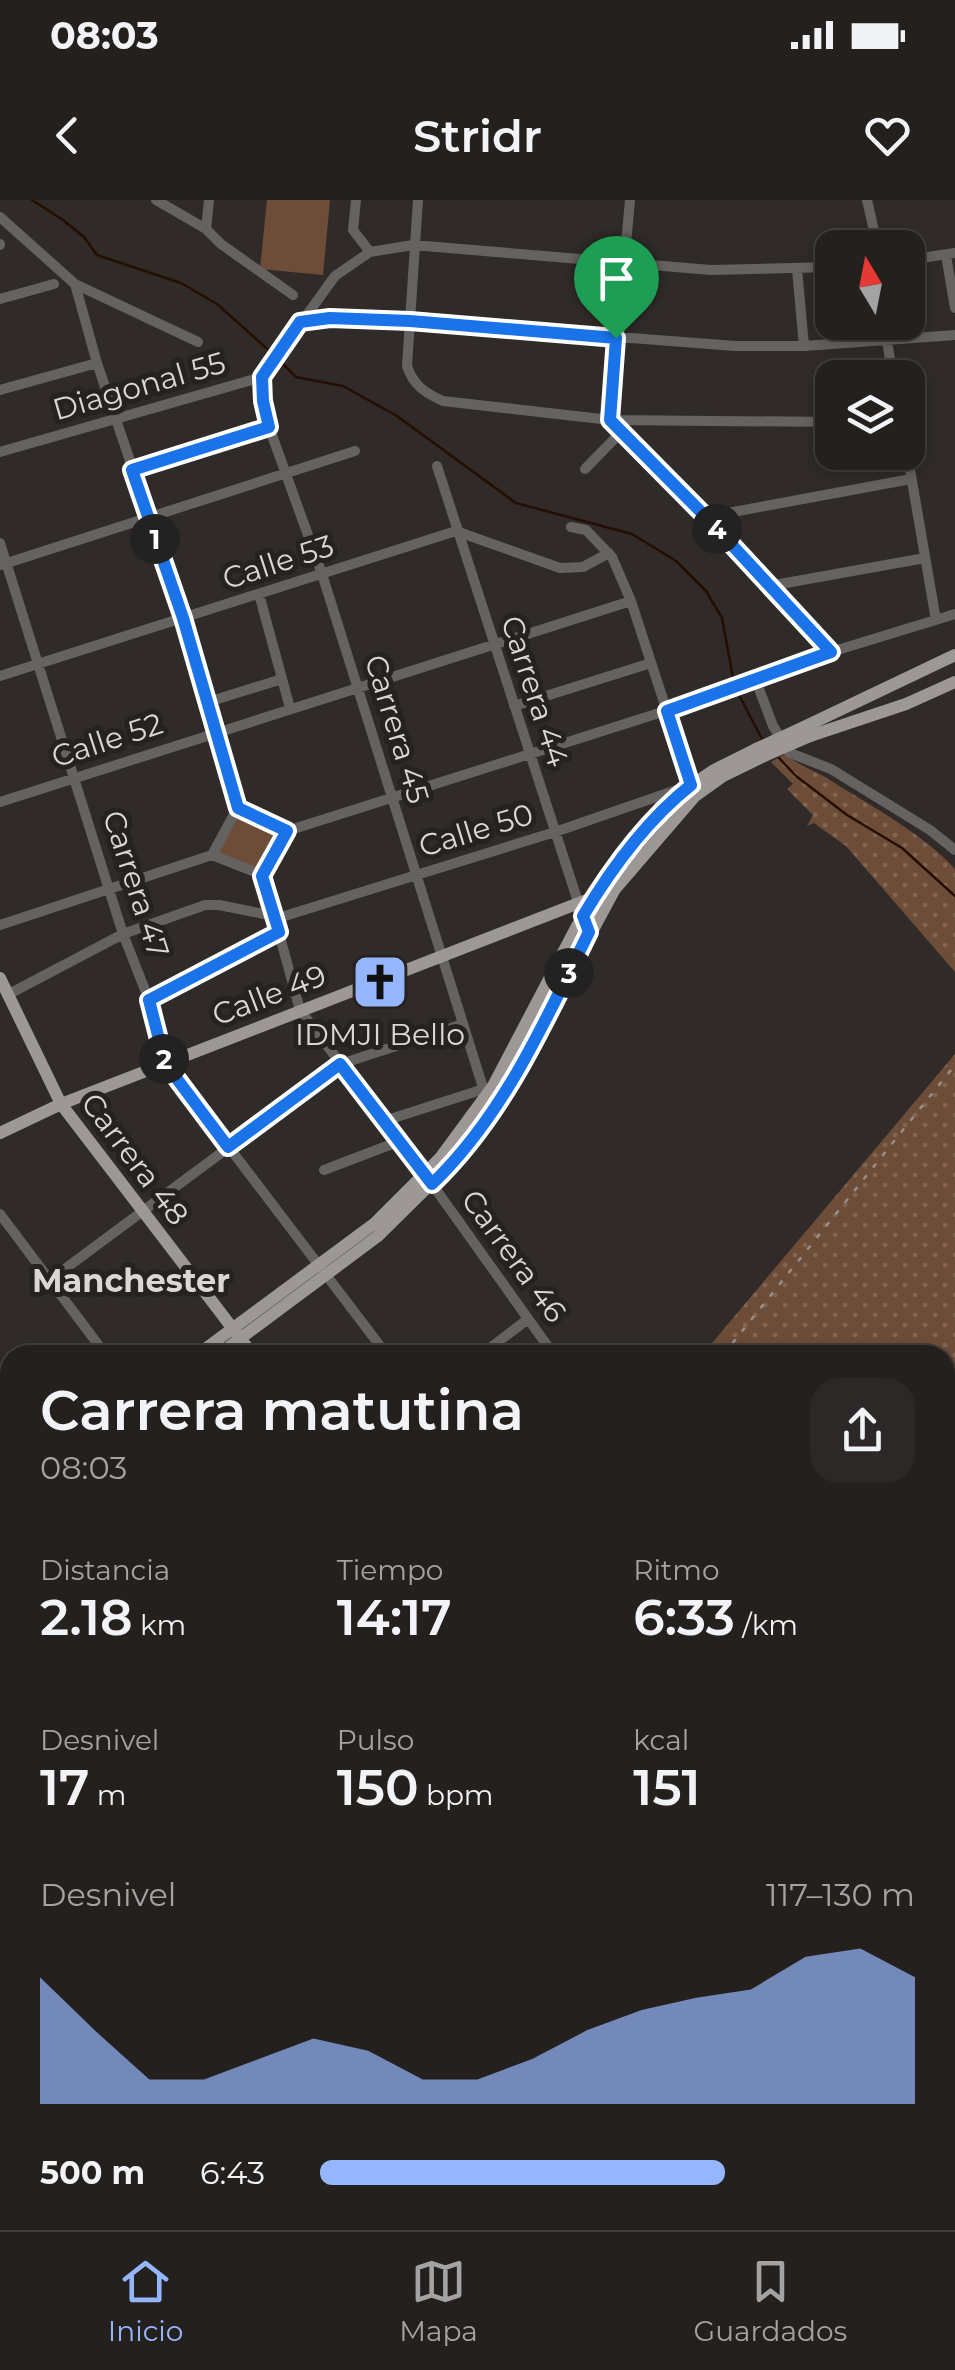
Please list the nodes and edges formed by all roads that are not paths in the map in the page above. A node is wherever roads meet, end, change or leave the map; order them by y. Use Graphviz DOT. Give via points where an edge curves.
graph roads {
  1 [pos="156,200"];
  2 [pos="209,200"];
  3 [pos="356,200"];
  4 [pos="418,200"];
  5 [pos="630,200"];
  6 [pos="867,200"];
  7 [pos="0,217"];
  8 [pos="206,228"];
  9 [pos="874,230"];
  10 [pos="413,246"];
  11 [pos="370,252"];
  12 [pos="950,254"];
  13 [pos="925,258"];
  14 [pos="622,264"];
  15 [pos="815,268"];
  16 [pos="798,270"];
  17 [pos="54,284"];
  18 [pos="75,284"];
  19 [pos="293,295"];
  20 [pos="0,299"];
  21 [pos="955,308"];
  22 [pos="410,321"];
  23 [pos="297,326"];
  24 [pos="955,336"];
  25 [pos="616,338"];
  26 [pos="887,341"];
  27 [pos="198,342"];
  28 [pos="804,346"];
  29 [pos="891,360"];
  30 [pos="97,363"];
  31 [pos="263,375"];
  32 [pos="0,390"];
  33 [pos="115,418"];
  34 [pos="610,420"];
  35 [pos="815,422"];
  36 [pos="269,427"];
  37 [pos="622,432"];
  38 [pos="355,450"];
  39 [pos="0,452"];
  40 [pos="437,466"];
  41 [pos="585,469"];
  42 [pos="132,470"];
  43 [pos="910,470"];
  44 [pos="287,471"];
  45 [pos="912,480"];
  46 [pos="148,517"];
  47 [pos="706,517"];
  48 [pos="571,527"];
  49 [pos="456,532"];
  50 [pos="0,542"];
  51 [pos="609,553"];
  52 [pos="925,558"];
  53 [pos="3,565"];
  54 [pos="322,574"];
  55 [pos="769,586"];
  56 [pos="259,594"];
  57 [pos="631,601"];
  58 [pos="955,614"];
  59 [pos="183,618"];
  60 [pos="936,620"];
  61 [pos="494,644"];
  62 [pos="831,652"];
  63 [pos="955,655"];
  64 [pos="651,663"];
  65 [pos="39,664"];
  66 [pos="0,676"];
  67 [pos="282,679"];
  68 [pos="756,681"];
  69 [pos="955,682"];
  70 [pos="358,687"];
  71 [pos="208,702"];
  72 [pos="514,706"];
  73 [pos="290,708"];
  74 [pos="667,711"];
  75 [pos="807,731"];
  76 [pos="216,732"];
  77 [pos="760,752"];
  78 [pos="530,754"];
  79 [pos="75,776"];
  80 [pos="691,785"];
  81 [pos="392,797"];
  82 [pos="0,802"];
  83 [pos="238,808"];
  84 [pos="287,831"];
  85 [pos="555,832"];
  86 [pos="955,850"];
  87 [pos="212,854"];
  88 [pos="416,874"];
  89 [pos="262,876"];
  90 [pos="109,889"];
  91 [pos="615,889"];
  92 [pos="595,897"];
  93 [pos="581,910"];
  94 [pos="274,918"];
  95 [pos="0,924"];
  96 [pos="279,932"];
  97 [pos="589,932"];
  98 [pos="123,934"];
  99 [pos="442,956"];
  100 [pos="0,978"];
  101 [pos="7,995"];
  102 [pos="149,1000"];
  103 [pos="300,1010"];
  104 [pos="463,1024"];
  105 [pos="165,1063"];
  106 [pos="340,1064"];
  107 [pos="487,1091"];
  108 [pos="61,1104"];
  109 [pos="384,1122"];
  110 [pos="0,1133"];
  111 [pos="400,1141"];
  112 [pos="228,1147"];
  113 [pos="324,1170"];
  114 [pos="428,1179"];
  115 [pos="142,1210"];
  116 [pos="0,1214"];
  117 [pos="322,1270"];
  118 [pos="50,1280"];
  119 [pos="528,1319"];
  120 [pos="238,1334"];
  121 [pos="99,1345"];
  122 [pos="217,1345"];
  123 [pos="228,1345"];
  124 [pos="246,1345"];
  125 [pos="379,1345"];
  126 [pos="494,1345"];
  127 [pos="547,1345"];
  1 -- 8 [label="street"];
  2 -- 8 [label="street"];
  3 -- 11 [label="street" via="353,230"];
  4 -- 10 [label="street"];
  5 -- 14 [label="street"];
  6 -- 9 [label="street"];
  7 -- 18 [label="street"];
  8 -- 19 [label="street"];
  10 -- 11 [label="street, Diagonal 55"];
  10 -- 14 [label="street, Diagonal 55"];
  10 -- 22 [label="street"];
  11 -- 23 [label="street, Diagonal 55" via="335,276"];
  12 -- 13 [label="street"];
  12 -- 21 [label="street"];
  14 -- 16 [label="street, Diagonal 55"];
  14 -- 25 [label="street"];
  15 -- 16 [label="street, Diagonal 55"];
  16 -- 28 [label="street"];
  17 -- 20 [label="street"];
  18 -- 27 [label="street"];
  18 -- 30 [label="street"];
  22 -- 23 [label="street" via="330,318"];
  22 -- 25 [label="street"];
  22 -- 34 [label="street" via="407,366 416,385 443,400"];
  23 -- 31 [label="street, Diagonal 55"];
  24 -- 26 [label="street"];
  25 -- 28 [label="street"];
  25 -- 34 [label="street"];
  26 -- 28 [label="street"];
  26 -- 29 [label="street"];
  30 -- 32 [label="street"];
  30 -- 33 [label="street"];
  31 -- 33 [label="street, Diagonal 55"];
  31 -- 36 [label="street, Carrera 45"];
  33 -- 39 [label="street, Diagonal 55"];
  33 -- 42 [label="street"];
  34 -- 35 [label="street"];
  34 -- 37 [label="street"];
  36 -- 42 [label="street"];
  36 -- 44 [label="street, Carrera 45"];
  37 -- 41 [label="street"];
  37 -- 47 [label="street"];
  38 -- 44 [label="street"];
  40 -- 49 [label="street, Carrera 44"];
  42 -- 46 [label="street"];
  43 -- 45 [label="street"];
  44 -- 46 [label="street"];
  44 -- 54 [label="street, Carrera 45"];
  45 -- 47 [label="street"];
  45 -- 52 [label="street"];
  46 -- 53 [label="street"];
  46 -- 59 [label="street"];
  47 -- 55 [label="street"];
  48 -- 51 [label="street" via="586,530"];
  49 -- 51 [label="street" via="560,568 583,567"];
  49 -- 54 [label="street, Calle 53"];
  49 -- 61 [label="street, Carrera 44"];
  50 -- 53 [label="street, Carrera 47"];
  51 -- 57 [label="street"];
  52 -- 55 [label="street"];
  52 -- 60 [label="street"];
  53 -- 65 [label="street, Carrera 47"];
  54 -- 56 [label="street, Calle 53"];
  54 -- 70 [label="street, Carrera 45"];
  55 -- 62 [label="street"];
  56 -- 59 [label="street, Calle 53"];
  56 -- 67 [label="street"];
  57 -- 61 [label="street, Calle 52"];
  57 -- 64 [label="street"];
  58 -- 60 [label="street"];
  59 -- 65 [label="street, Calle 53"];
  59 -- 71 [label="street"];
  60 -- 62 [label="street"];
  61 -- 70 [label="street, Calle 52"];
  61 -- 72 [label="street, Carrera 44"];
  62 -- 68 [label="street"];
  63 -- 75 [label="main road"];
  64 -- 72 [label="street"];
  64 -- 74 [label="street"];
  65 -- 66 [label="street, Calle 53"];
  65 -- 79 [label="street, Carrera 47"];
  67 -- 71 [label="street"];
  67 -- 73 [label="street"];
  68 -- 74 [label="street"];
  68 -- 86 [label="street" via="790,754 831,770"];
  69 -- 75 [label="main road" via="906,704"];
  70 -- 73 [label="street, Calle 52"];
  70 -- 81 [label="street, Carrera 45"];
  71 -- 76 [label="street"];
  72 -- 78 [label="street, Carrera 44"];
  73 -- 76 [label="street, Calle 52"];
  74 -- 78 [label="street"];
  74 -- 80 [label="street"];
  75 -- 77 [label="main road, bridge"];
  76 -- 79 [label="street, Calle 52"];
  76 -- 83 [label="street"];
  77 -- 80 [label="main road"];
  77 -- 91 [label="main road" via="694,796"];
  78 -- 81 [label="street"];
  78 -- 85 [label="street, Carrera 44"];
  79 -- 82 [label="street, Calle 52"];
  79 -- 90 [label="street, Carrera 47"];
  80 -- 85 [label="street, Calle 50"];
  80 -- 92 [label="main road"];
  81 -- 84 [label="street"];
  81 -- 88 [label="street, Carrera 45"];
  83 -- 84 [label="street"];
  83 -- 87 [label="street"];
  84 -- 89 [label="street"];
  85 -- 88 [label="street, Calle 50"];
  85 -- 93 [label="street, Carrera 44"];
  87 -- 89 [label="street"];
  87 -- 90 [label="street"];
  88 -- 94 [label="street, Calle 50"];
  88 -- 99 [label="street, Carrera 45"];
  89 -- 94 [label="street, Carrera 46"];
  90 -- 95 [label="street"];
  90 -- 98 [label="street, Carrera 47"];
  91 -- 92 [label="main road, Calle 49"];
  91 -- 97 [label="main road"];
  92 -- 93 [label="main road, Calle 49"];
  93 -- 97 [label="street, Carrera 44"];
  93 -- 99 [label="main road, Calle 49"];
  93 -- 107 [label="main road"];
  94 -- 96 [label="street, Carrera 46"];
  94 -- 98 [label="street, Calle 50" via="205,905"];
  96 -- 102 [label="street"];
  96 -- 103 [label="street, Carrera 46"];
  97 -- 114 [label="main road" via="512,1080 464,1150"];
  98 -- 101 [label="street, Calle 50"];
  98 -- 102 [label="street, Carrera 47"];
  99 -- 103 [label="main road, Calle 49"];
  99 -- 104 [label="street, Carrera 45"];
  100 -- 101 [label="main road, Carrera 48"];
  101 -- 108 [label="main road, Carrera 48"];
  102 -- 105 [label="street, Carrera 47"];
  103 -- 105 [label="main road, Calle 49"];
  103 -- 106 [label="street, Carrera 46"];
  104 -- 106 [label="street"];
  104 -- 107 [label="street, Carrera 45"];
  105 -- 108 [label="main road, Calle 49"];
  105 -- 112 [label="street, Carrera 47"];
  106 -- 109 [label="street, Carrera 46"];
  106 -- 112 [label="street"];
  107 -- 109 [label="street"];
  107 -- 114 [label="main road"];
  108 -- 110 [label="main road, Calle 49"];
  108 -- 115 [label="main road, Carrera 48"];
  109 -- 111 [label="street, Carrera 46"];
  111 -- 113 [label="street"];
  111 -- 114 [label="street, Carrera 46"];
  112 -- 115 [label="street"];
  112 -- 117 [label="street, Carrera 47"];
  114 -- 117 [label="main road"];
  114 -- 119 [label="street, Carrera 46"];
  115 -- 118 [label="street"];
  115 -- 120 [label="main road, Carrera 48"];
  116 -- 118 [label="street"];
  117 -- 120 [label="main road"];
  117 -- 125 [label="street, Carrera 47"];
  118 -- 121 [label="street"];
  119 -- 126 [label="street"];
  119 -- 127 [label="street, Carrera 46"];
  120 -- 122 [label="main road"];
  120 -- 123 [label="main road"];
  120 -- 124 [label="main road, Carrera 48"];
}
